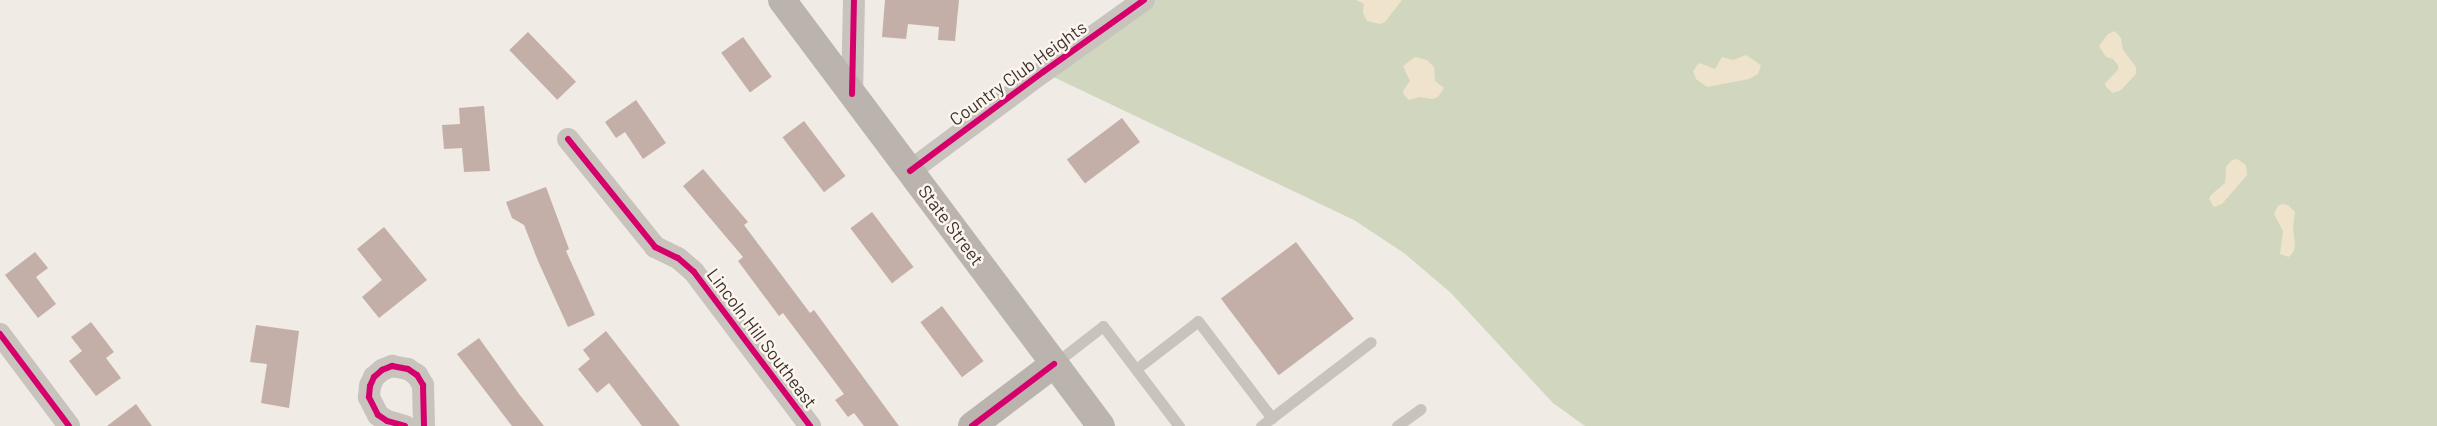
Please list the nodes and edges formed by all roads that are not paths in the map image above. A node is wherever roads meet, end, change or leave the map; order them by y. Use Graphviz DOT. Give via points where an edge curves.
graph roads {
  1 [pos="782,0"];
  2 [pos="854,0"];
  3 [pos="1144,0"];
  4 [pos="852,94"];
  5 [pos="568,139"];
  6 [pos="910,171"];
  7 [pos="0,334"];
  8 [pos="1371,342"];
  9 [pos="1054,364"];
  10 [pos="1136,369"];
  11 [pos="1420,409"];
  12 [pos="1272,418"];
  13 [pos="69,426"];
  14 [pos="405,426"];
  15 [pos="424,426"];
  16 [pos="810,426"];
  17 [pos="972,426"];
  18 [pos="1101,426"];
  19 [pos="1179,426"];
  20 [pos="1261,426"];
  21 [pos="1397,426"];
  1 -- 4 [label="main road, State Street"];
  2 -- 4 [label="street"];
  3 -- 6 [label="street, Country Club Heights"];
  4 -- 6 [label="main road, State Street"];
  5 -- 16 [label="street, Lincoln Hill Southeast" via="655,247 678,258 694,272"];
  6 -- 9 [label="main road, State Street"];
  7 -- 13 [label="street"];
  8 -- 12 [label="lane"];
  9 -- 10 [label="lane" via="1103,326"];
  9 -- 17 [label="main road"];
  9 -- 18 [label="main road, State Street"];
  10 -- 12 [label="lane" via="1198,321"];
  10 -- 19 [label="lane"];
  11 -- 21 [label="lane"];
  12 -- 20 [label="lane"];
  14 -- 15 [label="street" via="378,415 369,397 374,377 392,366 408,369 423,385"];
}
